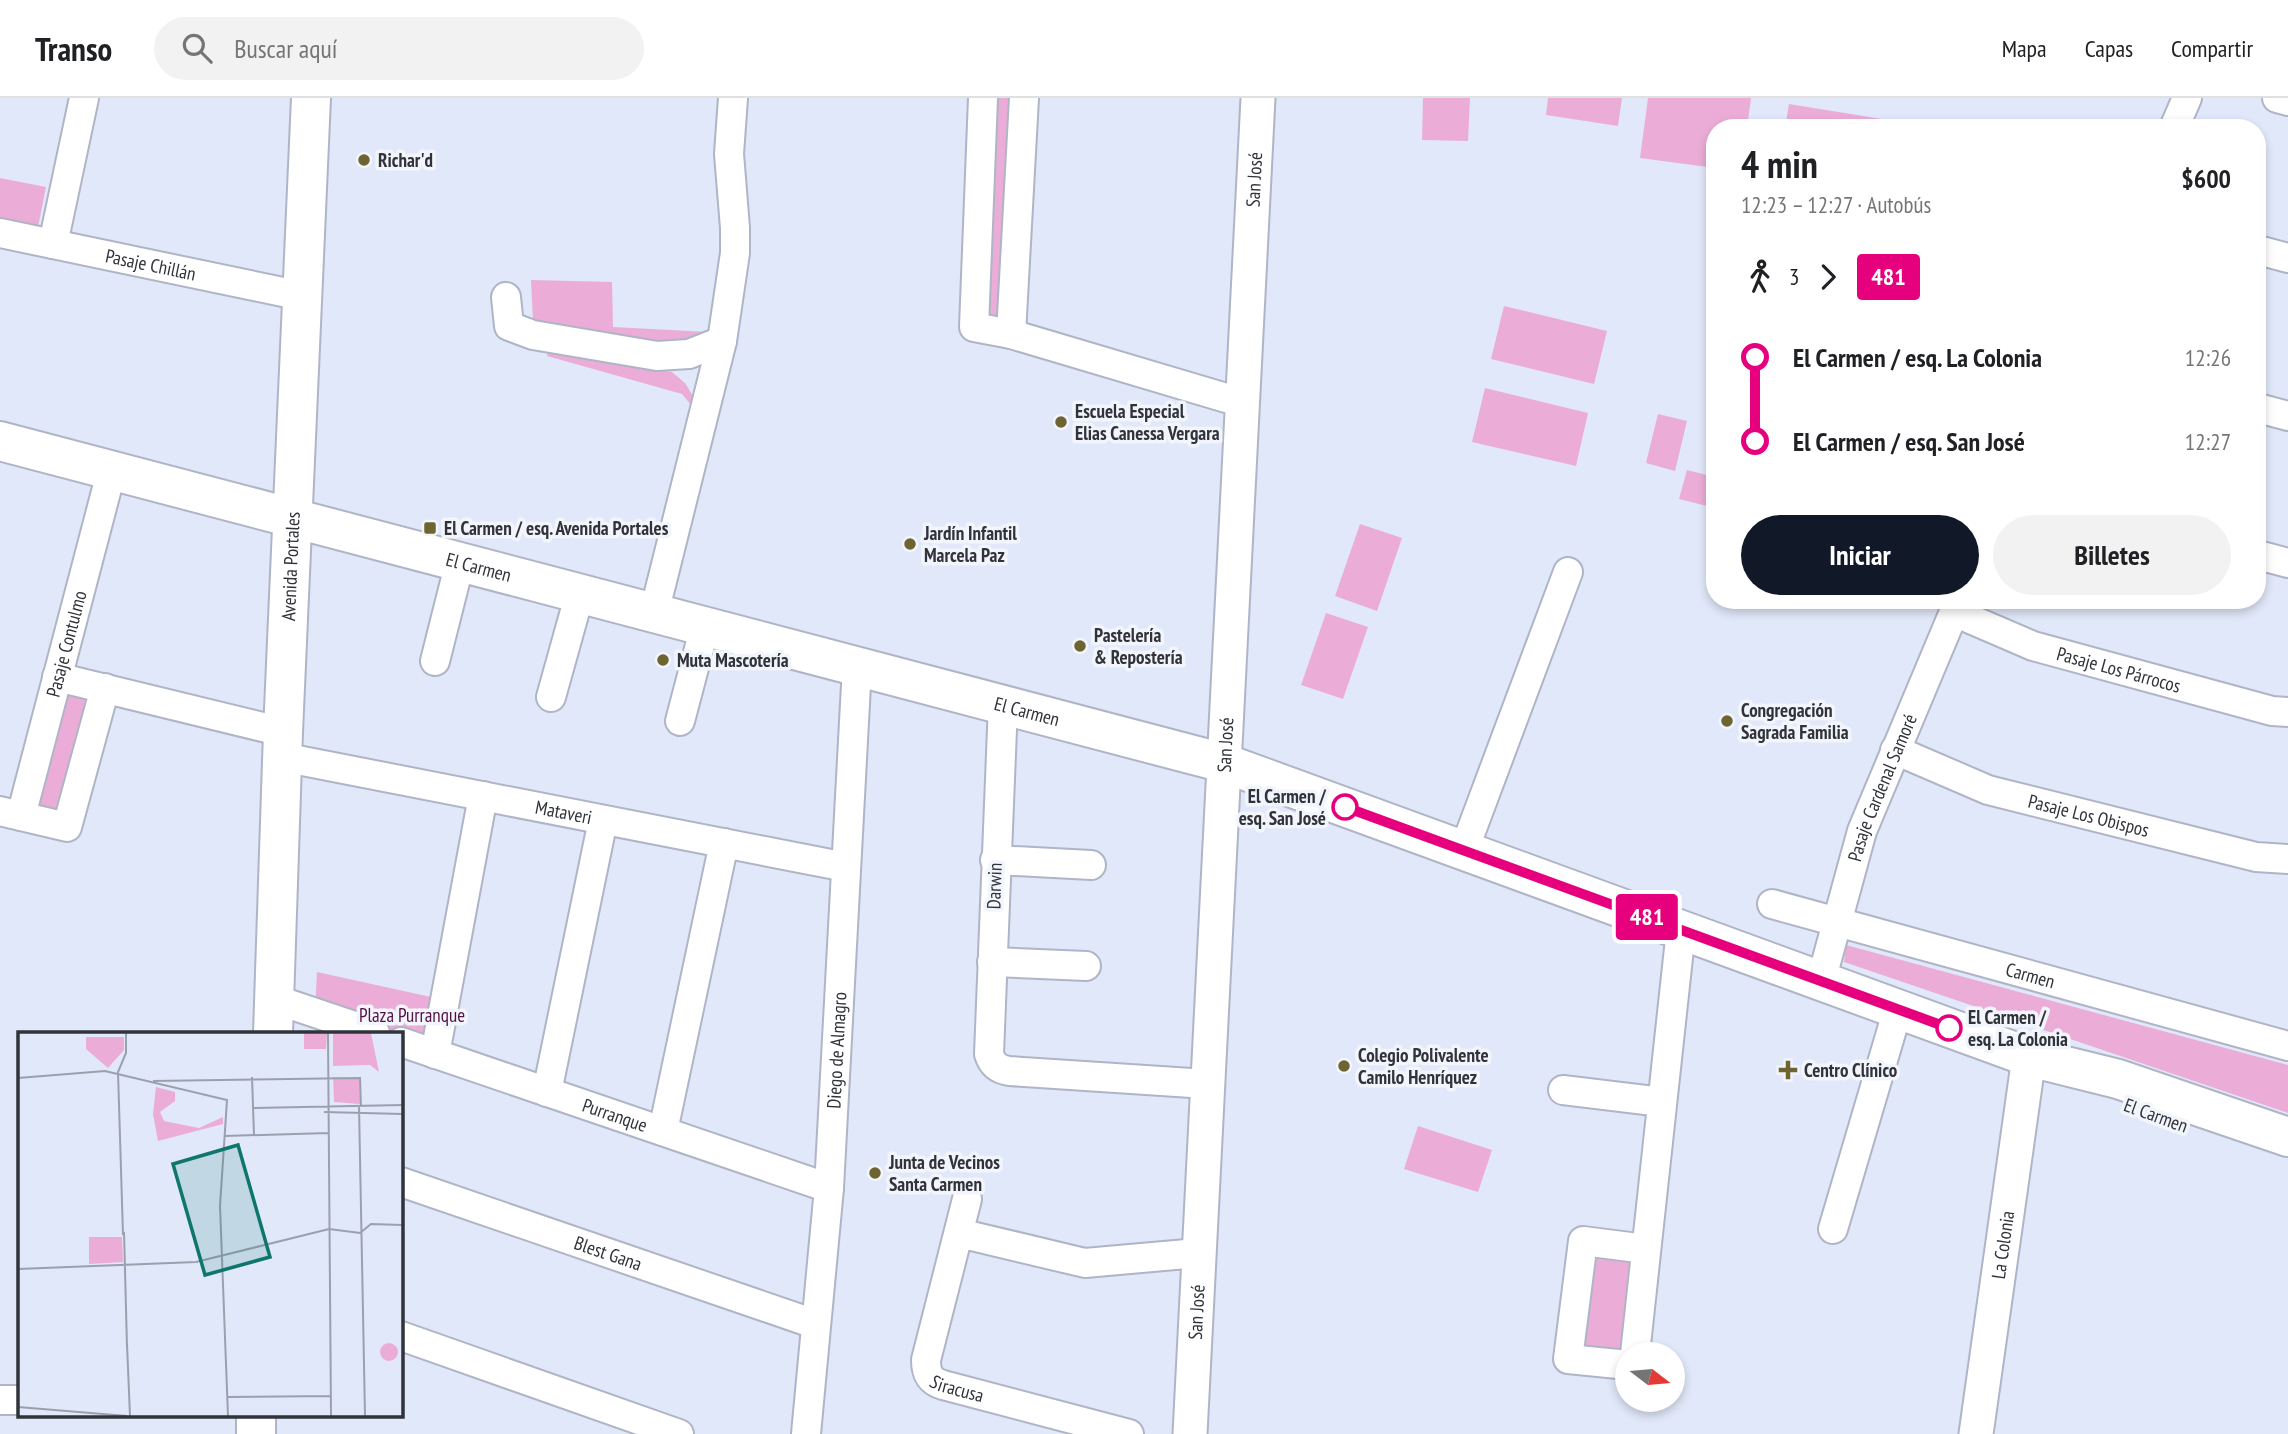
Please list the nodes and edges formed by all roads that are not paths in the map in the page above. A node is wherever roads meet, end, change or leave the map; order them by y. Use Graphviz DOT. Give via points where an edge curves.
graph roads {
  1 [pos="84,98"];
  2 [pos="311,98"];
  3 [pos="733,98"];
  4 [pos="984,98"];
  5 [pos="1024,98"];
  6 [pos="1258,98"];
  7 [pos="2187,98"];
  8 [pos="2277,98"];
  9 [pos="2288,101"];
  10 [pos="2178,119"];
  11 [pos="0,233"];
  12 [pos="52,244"];
  13 [pos="2266,252"];
  14 [pos="2288,258"];
  15 [pos="302,296"];
  16 [pos="506,297"];
  17 [pos="1011,334"];
  18 [pos="722,341"];
  19 [pos="657,356"];
  20 [pos="708,401"];
  21 [pos="1243,403"];
  22 [pos="2266,410"];
  23 [pos="2288,416"];
  24 [pos="0,441"];
  25 [pos="112,469"];
  26 [pos="292,517"];
  27 [pos="2266,557"];
  28 [pos="460,562"];
  29 [pos="2288,563"];
  30 [pos="1568,572"];
  31 [pos="580,593"];
  32 [pos="1955,609"];
  33 [pos="1962,609"];
  34 [pos="654,612"];
  35 [pos="705,626"];
  36 [pos="435,661"];
  37 [pos="858,666"];
  38 [pos="57,677"];
  39 [pos="105,688"];
  40 [pos="551,697"];
  41 [pos="1003,704"];
  42 [pos="2288,712"];
  43 [pos="680,720"];
  44 [pos="283,744"];
  45 [pos="1895,750"];
  46 [pos="1224,763"];
  47 [pos="483,796"];
  48 [pos="10,814"];
  49 [pos="603,820"];
  50 [pos="724,843"];
  51 [pos="1464,850"];
  52 [pos="2288,859"];
  53 [pos="995,860"];
  54 [pos="1091,865"];
  55 [pos="846,867"];
  56 [pos="1772,904"];
  57 [pos="1837,923"];
  58 [pos="1681,930"];
  59 [pos="992,962"];
  60 [pos="1086,966"];
  61 [pos="1821,981"];
  62 [pos="1899,1009"];
  63 [pos="274,1016"];
  64 [pos="368,1032"];
  65 [pos="402,1042"];
  66 [pos="2288,1046"];
  67 [pos="436,1054"];
  68 [pos="2029,1057"];
  69 [pos="1207,1084"];
  70 [pos="1563,1090"];
  71 [pos="547,1092"];
  72 [pos="1662,1102"];
  73 [pos="663,1131"];
  74 [pos="2288,1137"];
  75 [pos="2288,1163"];
  76 [pos="402,1182"];
  77 [pos="829,1188"];
  78 [pos="967,1199"];
  79 [pos="1833,1229"];
  80 [pos="959,1233"];
  81 [pos="1646,1249"];
  82 [pos="1198,1253"];
  83 [pos="816,1324"];
  84 [pos="402,1336"];
  85 [pos="1635,1342"];
  86 [pos="1615,1364"];
  87 [pos="0,1400"];
  88 [pos="18,1400"];
  89 [pos="257,1416"];
  90 [pos="256,1434"];
  91 [pos="680,1434"];
  92 [pos="806,1434"];
  93 [pos="1129,1434"];
  94 [pos="1190,1434"];
  95 [pos="1976,1434"];
  1 -- 12 [label="street"];
  2 -- 15 [label="main road, Avenida Portales"];
  3 -- 18 [label="street" via="729,154 735,253"];
  4 -- 17 [label="street" via="974,327"];
  5 -- 17 [label="street"];
  6 -- 21 [label="street, San José"];
  7 -- 10 [label="street"];
  8 -- 9 [label="street"];
  11 -- 12 [label="street, Pasaje Chillán"];
  12 -- 15 [label="street, Pasaje Chillán"];
  13 -- 14 [label="street"];
  15 -- 26 [label="main road, Avenida Portales"];
  16 -- 19 [label="street" via="509,326 533,335"];
  17 -- 21 [label="street"];
  18 -- 19 [label="street" via="689,354"];
  18 -- 20 [label="street"];
  19 -- 20 [label="street" via="679,360 693,371"];
  20 -- 34 [label="street"];
  21 -- 46 [label="street, San José"];
  22 -- 23 [label="street"];
  24 -- 25 [label="main road, El Carmen"];
  25 -- 26 [label="main road, El Carmen"];
  25 -- 38 [label="street, Pasaje Contulmo"];
  26 -- 28 [label="main road, El Carmen"];
  26 -- 44 [label="main road, Avenida Portales"];
  27 -- 29 [label="street"];
  28 -- 31 [label="main road, El Carmen"];
  28 -- 36 [label="street"];
  30 -- 51 [label="street"];
  31 -- 34 [label="main road, El Carmen"];
  31 -- 40 [label="street"];
  32 -- 45 [label="street, Pasaje Cardenal Samoré"];
  33 -- 42 [label="street, Pasaje Los Párrocos" via="2033,646"];
  34 -- 35 [label="main road, El Carmen"];
  35 -- 37 [label="main road, El Carmen"];
  35 -- 43 [label="street"];
  37 -- 41 [label="main road, El Carmen"];
  37 -- 55 [label="street, Diego de Almagro"];
  38 -- 39 [label="street, Mataveri"];
  38 -- 48 [label="street, Pasaje Contulmo"];
  39 -- 44 [label="street, Mataveri"];
  39 -- 48 [label="street" via="67,827"];
  41 -- 46 [label="main road, El Carmen"];
  41 -- 53 [label="street, Darwin"];
  44 -- 47 [label="street, Mataveri"];
  44 -- 63 [label="main road, Avenida Portales"];
  45 -- 52 [label="street, Pasaje Los Obispos" via="1988,790 2256,857"];
  45 -- 57 [label="street, Pasaje Cardenal Samoré" via="1862,831"];
  46 -- 51 [label="main road, El Carmen"];
  46 -- 69 [label="street, San José"];
  47 -- 49 [label="street, Mataveri"];
  47 -- 67 [label="street"];
  49 -- 50 [label="street, Mataveri"];
  49 -- 71 [label="street"];
  50 -- 55 [label="street, Mataveri"];
  50 -- 73 [label="street"];
  51 -- 58 [label="main road, El Carmen"];
  53 -- 54 [label="street"];
  53 -- 59 [label="street, Darwin"];
  55 -- 77 [label="street, Diego de Almagro"];
  56 -- 57 [label="street, Carmen"];
  57 -- 61 [label="street, Pasaje Cardenal Samoré"];
  57 -- 66 [label="street, Carmen"];
  58 -- 61 [label="main road, El Carmen"];
  58 -- 72 [label="street"];
  59 -- 60 [label="street"];
  59 -- 69 [label="street, Darwin" via="989,1054 996,1066 1009,1071"];
  61 -- 62 [label="main road, El Carmen"];
  62 -- 68 [label="main road, El Carmen"];
  62 -- 79 [label="street"];
  63 -- 64 [label="street"];
  65 -- 67 [label="street, Purranque"];
  67 -- 71 [label="street, Purranque"];
  68 -- 74 [label="main road, El Carmen" via="2118,1079"];
  68 -- 75 [label="main road, El Carmen" via="2079,1086"];
  68 -- 95 [label="street, La Colonia"];
  69 -- 82 [label="street, San José"];
  70 -- 72 [label="street"];
  71 -- 73 [label="street, Purranque"];
  72 -- 81 [label="street"];
  73 -- 77 [label="street, Purranque"];
  76 -- 83 [label="street, Blest Gana"];
  77 -- 83 [label="street, Diego de Almagro"];
  78 -- 80 [label="street, Siracusa"];
  80 -- 82 [label="street" via="1085,1263"];
  80 -- 93 [label="street, Siracusa" via="926,1360 930,1377 943,1385"];
  81 -- 85 [label="street"];
  81 -- 86 [label="street" via="1583,1241 1568,1359"];
  82 -- 94 [label="street, San José"];
  83 -- 92 [label="street, Diego de Almagro"];
  84 -- 91 [label="street"];
  87 -- 88 [label="street"];
  89 -- 90 [label="main road"];
}
